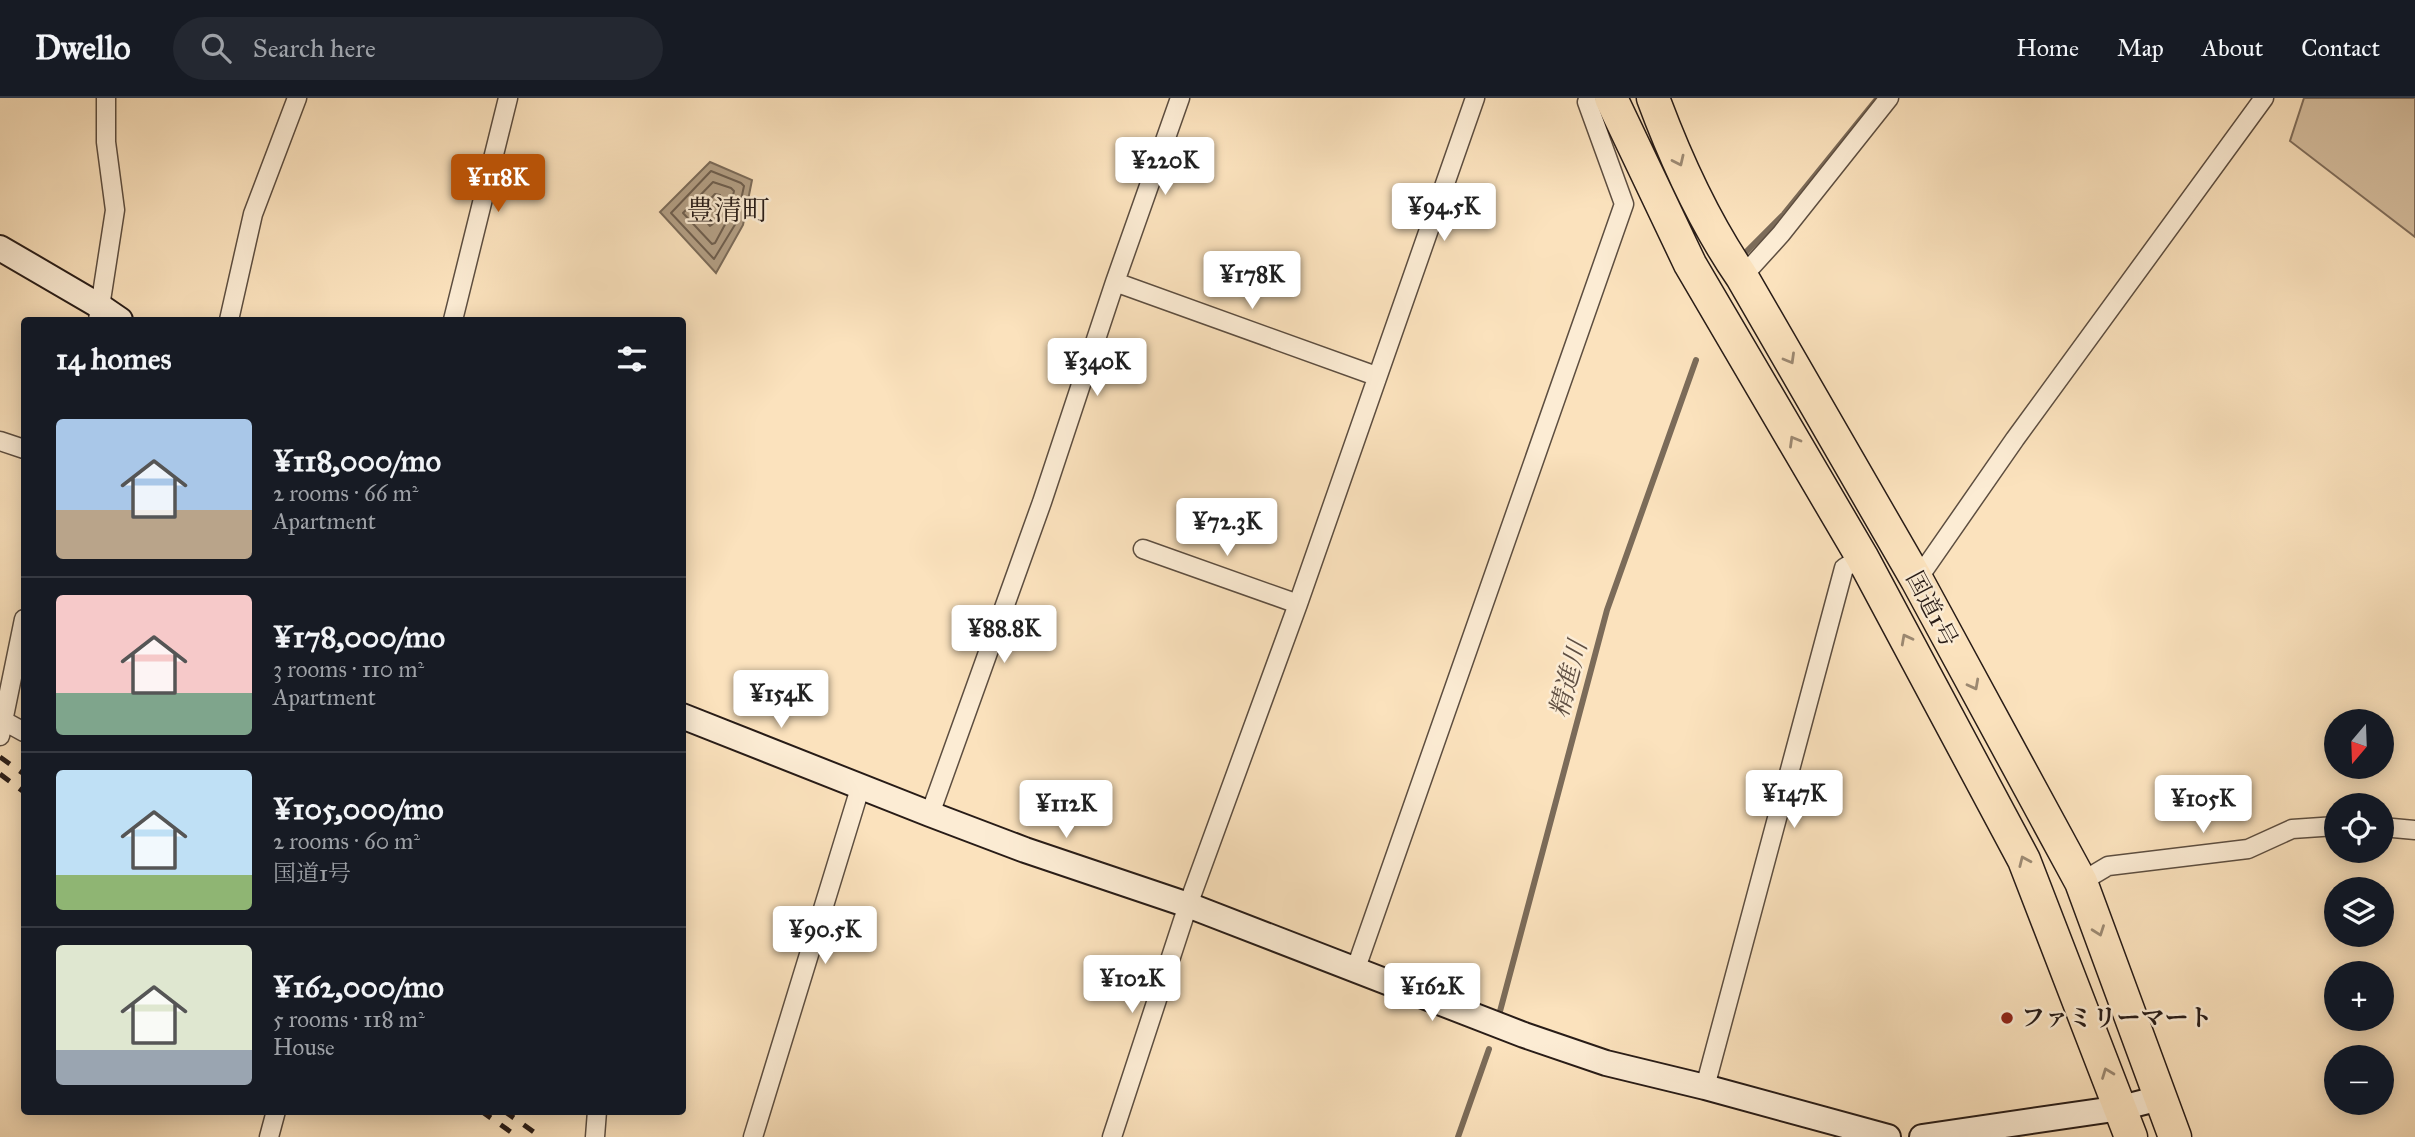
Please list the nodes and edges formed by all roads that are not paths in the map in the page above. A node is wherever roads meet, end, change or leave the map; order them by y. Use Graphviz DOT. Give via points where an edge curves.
graph roads {
  1 [pos="106,98"];
  2 [pos="297,98"];
  3 [pos="508,98"];
  4 [pos="1180,98"];
  5 [pos="1475,98"];
  6 [pos="1653,98"];
  7 [pos="1889,98"];
  8 [pos="2264,98"];
  9 [pos="1593,99"];
  10 [pos="0,248"];
  11 [pos="1742,277"];
  12 [pos="1115,282"];
  13 [pos="106,316"];
  14 [pos="230,317"];
  15 [pos="454,317"];
  16 [pos="1377,376"];
  17 [pos="0,441"];
  18 [pos="21,448"];
  19 [pos="1143,549"];
  20 [pos="1862,557"];
  21 [pos="1917,580"];
  22 [pos="1298,604"];
  23 [pos="21,633"];
  24 [pos="686,718"];
  25 [pos="1,728"];
  26 [pos="21,731"];
  27 [pos="861,785"];
  28 [pos="930,814"];
  29 [pos="2324,828"];
  30 [pos="2394,828"];
  31 [pos="2415,830"];
  32 [pos="2081,882"];
  33 [pos="1188,905"];
  34 [pos="1356,968"];
  35 [pos="1705,1087"];
  36 [pos="2160,1098"];
  37 [pos="275,1115"];
  38 [pos="597,1115"];
  39 [pos="2126,1123"];
  40 [pos="269,1137"];
  41 [pos="595,1137"];
  42 [pos="753,1137"];
  43 [pos="1112,1137"];
  44 [pos="1888,1137"];
  45 [pos="1922,1137"];
  46 [pos="2175,1137"];
  1 -- 13 [label="street" via="106,142 115,210"];
  2 -- 14 [label="street" via="253,214"];
  3 -- 15 [label="street"];
  4 -- 12 [label="street"];
  5 -- 16 [label="street"];
  6 -- 11 [label="highway, 国道1号, one-way" via="1717,241"];
  7 -- 11 [label="street"];
  8 -- 21 [label="street"];
  20 -- 9 [label="highway, 国道1号, one-way"];
  9 -- 34 [label="street" via="1625,204"];
  10 -- 13 [label="street"];
  11 -- 21 [label="highway, 国道1号, one-way"];
  12 -- 16 [label="street"];
  12 -- 28 [label="street"];
  16 -- 22 [label="street"];
  17 -- 18 [label="street"];
  19 -- 22 [label="street"];
  20 -- 35 [label="street" via="1844,568"];
  39 -- 20 [label="highway, 国道1号, one-way" via="2024,860"];
  21 -- 32 [label="highway, 国道1号, one-way"];
  22 -- 33 [label="street"];
  23 -- 25 [label="street"];
  24 -- 27 [label="street"];
  25 -- 26 [label="street"];
  27 -- 28 [label="street"];
  27 -- 42 [label="street"];
  28 -- 33 [label="street"];
  29 -- 32 [label="street" via="2292,829 2248,849 2108,866"];
  30 -- 31 [label="street"];
  32 -- 36 [label="highway, 国道1号, one-way"];
  33 -- 34 [label="street"];
  33 -- 43 [label="street"];
  34 -- 35 [label="street" via="1606,1063"];
  35 -- 44 [label="street"];
  36 -- 39 [label="street"];
  36 -- 46 [label="highway, 国道1号"];
  37 -- 40 [label="street"];
  38 -- 41 [label="street"];
  39 -- 45 [label="street"];
}
